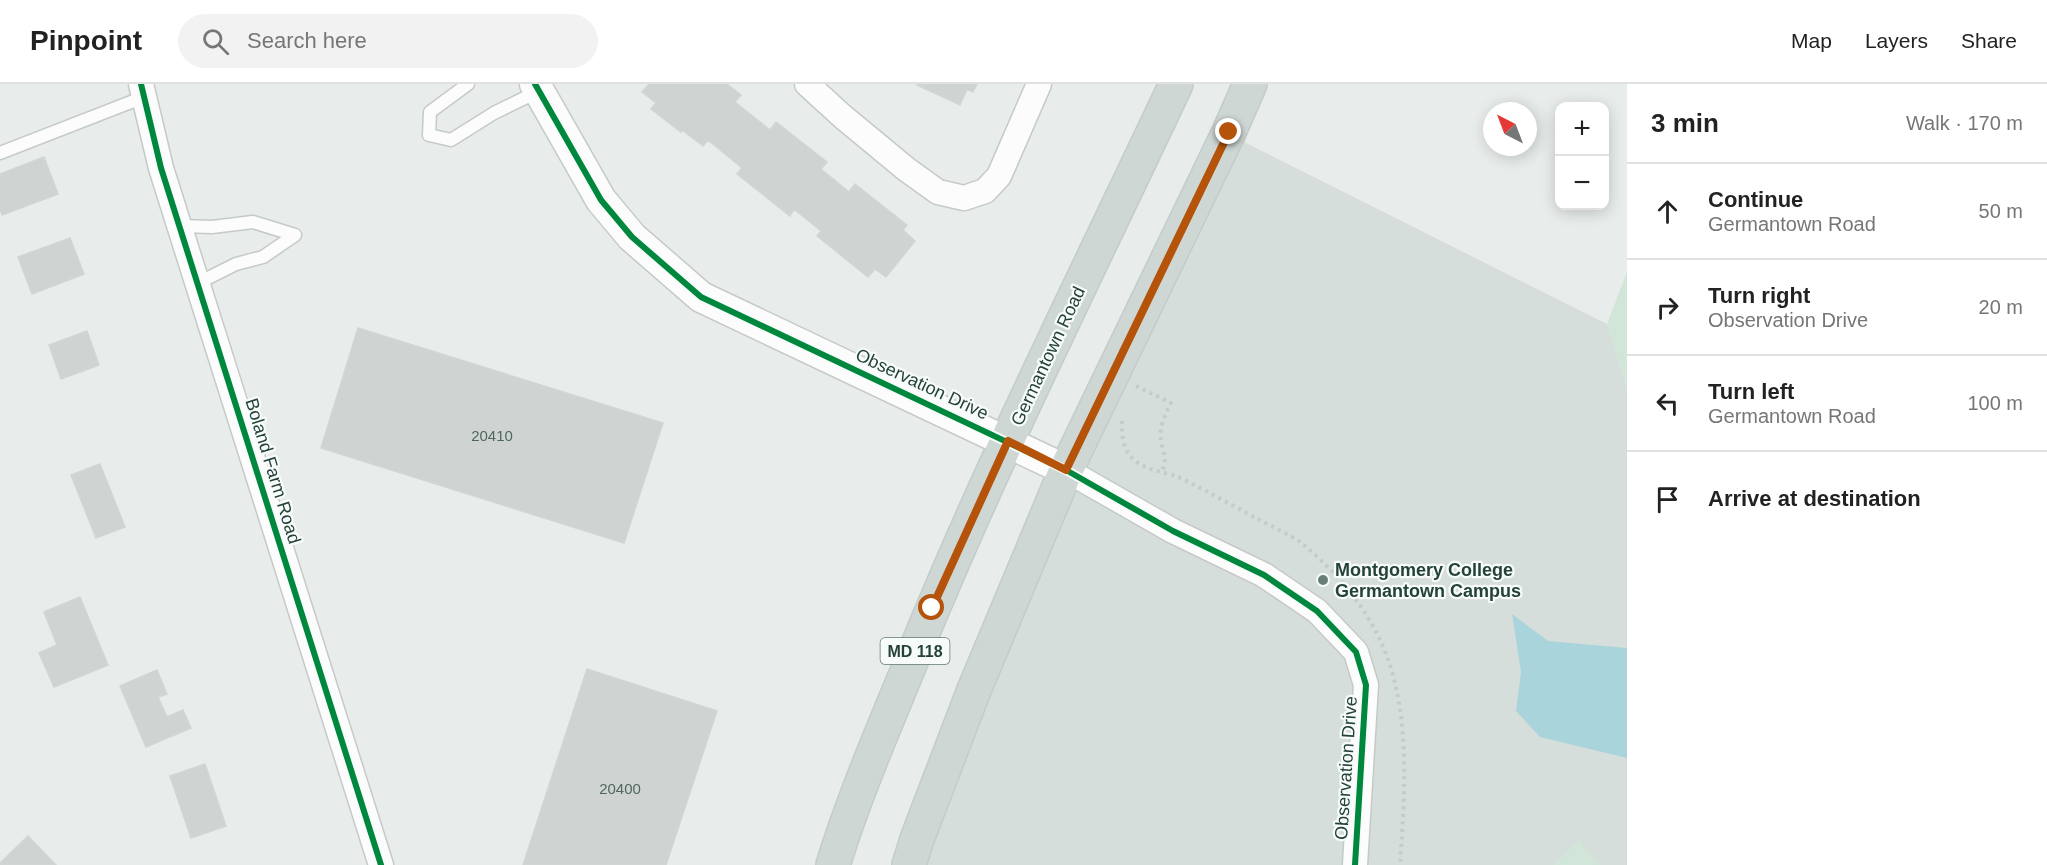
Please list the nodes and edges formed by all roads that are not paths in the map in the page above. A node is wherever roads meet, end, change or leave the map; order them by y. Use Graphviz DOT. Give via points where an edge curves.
graph roads {
  1 [pos="468,84"];
  2 [pos="807,84"];
  3 [pos="1039,84"];
  4 [pos="1176,84"];
  5 [pos="1250,84"];
  6 [pos="541,86"];
  7 [pos="143,91"];
  8 [pos="0,153"];
  9 [pos="180,226"];
  10 [pos="198,283"];
  11 [pos="1008,441"];
  12 [pos="1066,470"];
  13 [pos="381,865"];
  14 [pos="832,865"];
  15 [pos="909,865"];
  16 [pos="1355,865"];
  1 -- 6 [label="lane" via="430,112 429,135 451,140"];
  2 -- 3 [label="street" via="938,192 963,198 985,191 999,176"];
  4 -- 11 [label="main road, Germantown Road / MD 118"];
  5 -- 12 [label="main road"];
  6 -- 11 [label="street, Observation Drive" via="601,200 632,237 701,297"];
  7 -- 8 [label="lane"];
  7 -- 9 [label="street, Boland Farm Road"];
  9 -- 10 [label="street, Boland Farm Road"];
  9 -- 10 [label="lane" via="253,222 295,235 263,257 236,264"];
  10 -- 13 [label="street, Boland Farm Road"];
  11 -- 12 [label="street, Observation Drive"];
  11 -- 14 [label="main road, Germantown Road / MD 118" via="932,608"];
  12 -- 15 [label="main road" via="974,690"];
  12 -- 16 [label="street, Observation Drive" via="1173,531 1264,575 1317,611 1356,652 1366,685"];
}
